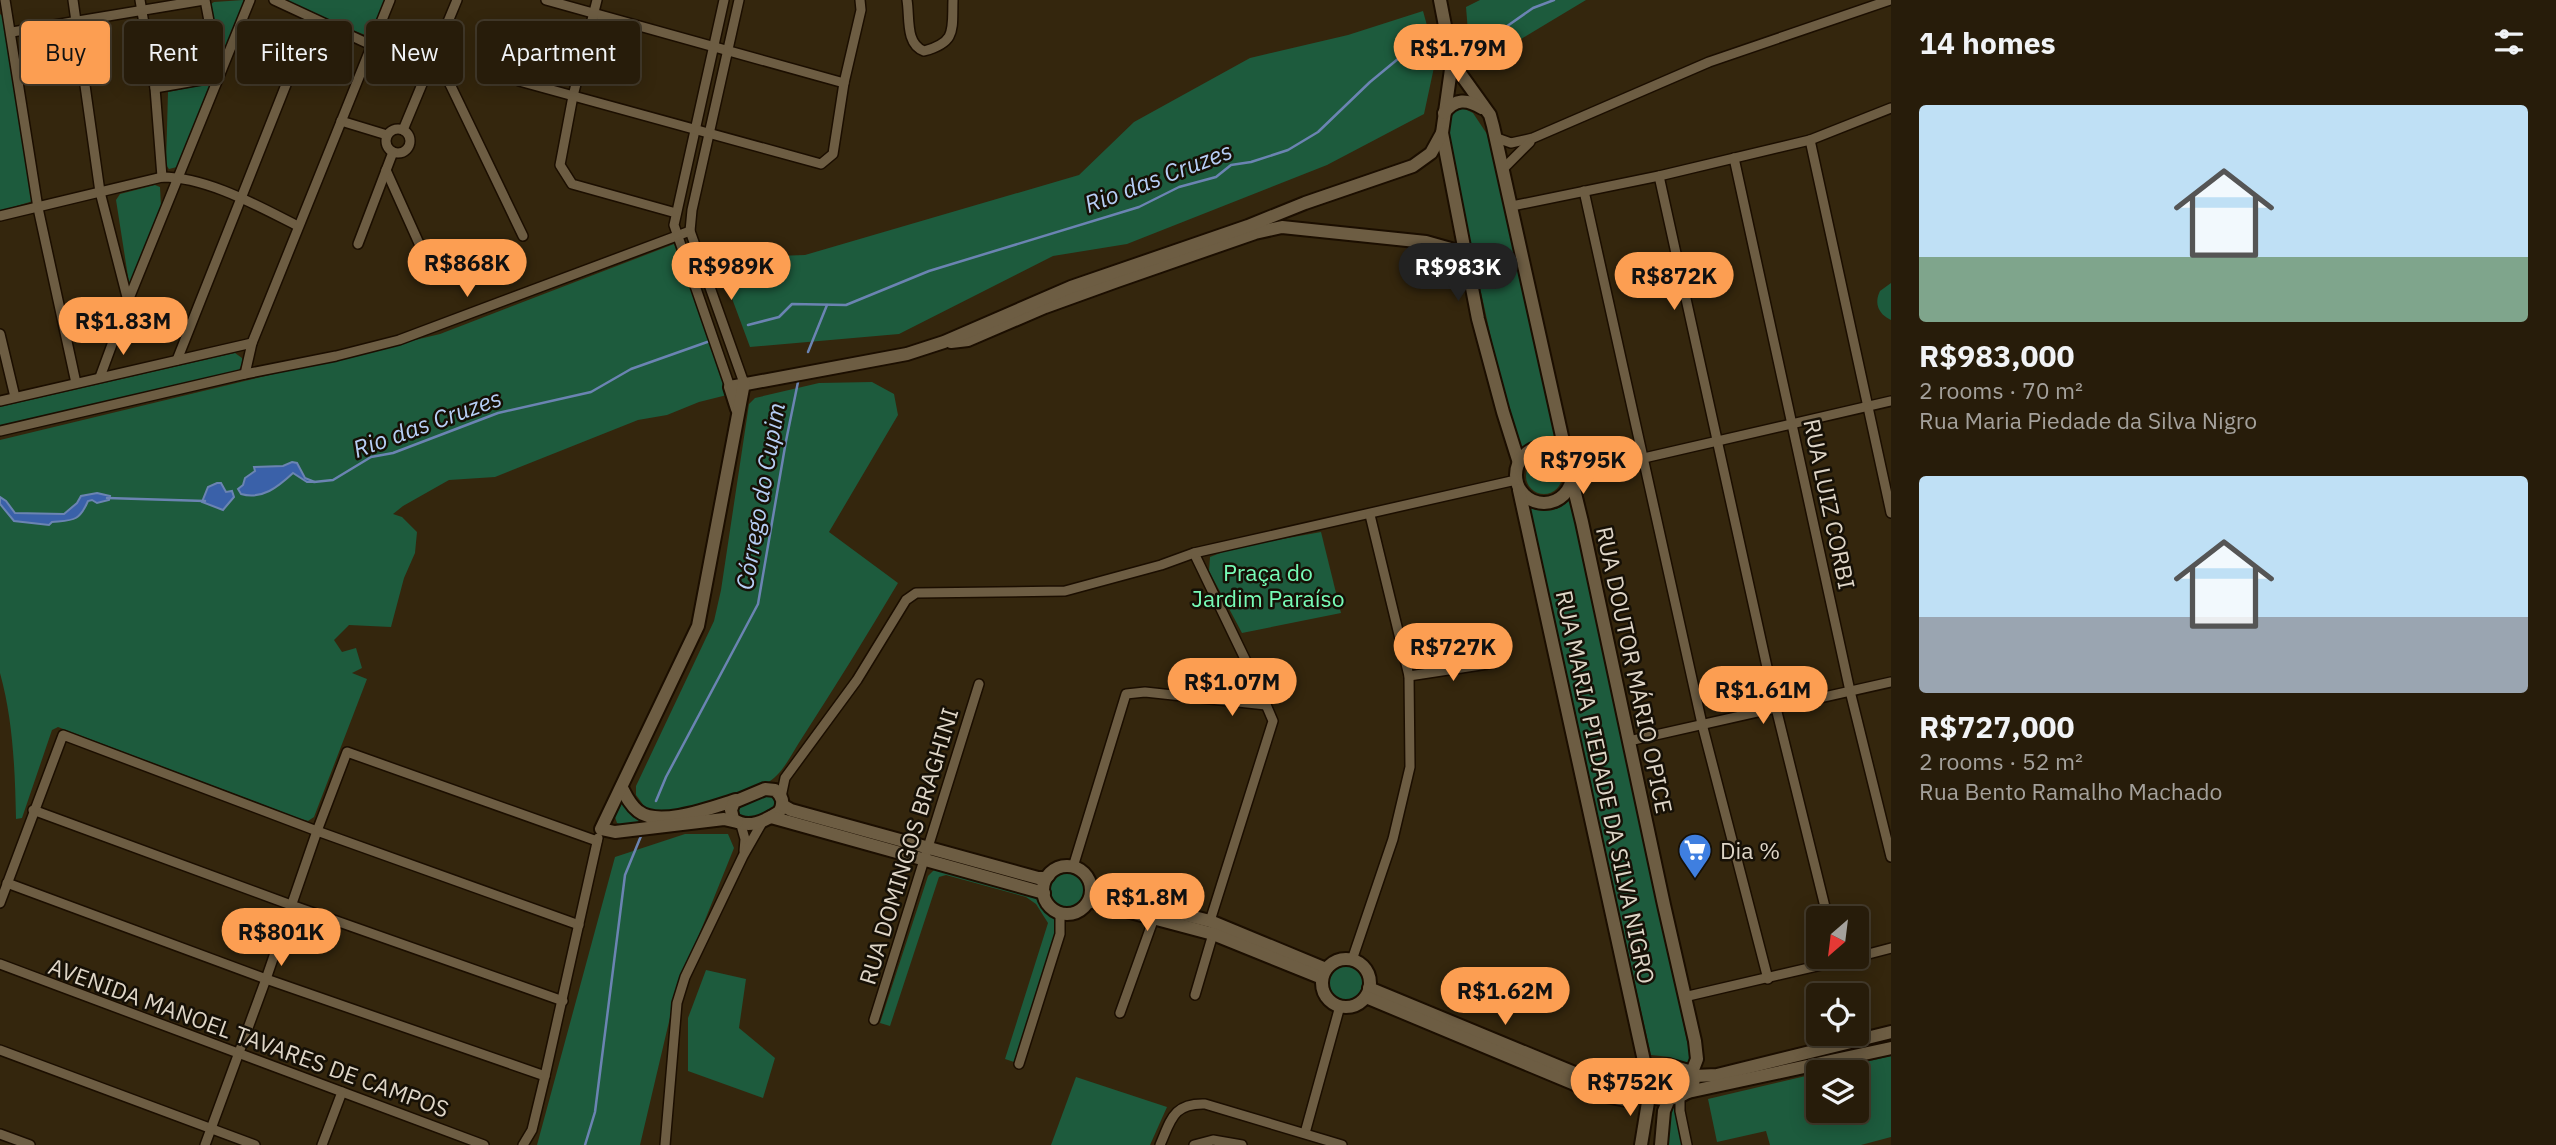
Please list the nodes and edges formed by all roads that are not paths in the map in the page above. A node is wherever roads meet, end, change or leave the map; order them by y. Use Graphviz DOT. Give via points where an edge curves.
graph roads {
  1 [pos="5,0"];
  2 [pos="73,0"];
  3 [pos="140,0"];
  4 [pos="205,0"];
  5 [pos="250,0"];
  6 [pos="274,0"];
  7 [pos="390,0"];
  8 [pos="457,0"];
  9 [pos="546,0"];
  10 [pos="597,0"];
  11 [pos="724,0"];
  12 [pos="739,0"];
  13 [pos="860,0"];
  14 [pos="907,0"];
  15 [pos="953,0"];
  16 [pos="1440,0"];
  17 [pos="1890,0"];
  18 [pos="142,11"];
  19 [pos="594,13"];
  20 [pos="312,19"];
  21 [pos="77,20"];
  22 [pos="209,21"];
  23 [pos="381,21"];
  24 [pos="448,21"];
  25 [pos="12,32"];
  26 [pos="366,43"];
  27 [pos="713,48"];
  28 [pos="727,52"];
  29 [pos="1451,57"];
  30 [pos="366,58"];
  31 [pos="223,66"];
  32 [pos="844,83"];
  33 [pos="172,84"];
  34 [pos="216,84"];
  35 [pos="422,84"];
  36 [pos="450,84"];
  37 [pos="530,84"];
  38 [pos="155,88"];
  39 [pos="573,96"];
  40 [pos="1483,108"];
  41 [pos="1891,108"];
  42 [pos="1444,114"];
  43 [pos="341,121"];
  44 [pos="403,130"];
  45 [pos="694,131"];
  46 [pos="1442,133"];
  47 [pos="387,135"];
  48 [pos="709,135"];
  49 [pos="1497,138"];
  50 [pos="1533,138"];
  51 [pos="1810,140"];
  52 [pos="393,152"];
  53 [pos="1734,158"];
  54 [pos="1504,168"];
  55 [pos="386,170"];
  56 [pos="1659,176"];
  57 [pos="162,177"];
  58 [pos="179,177"];
  59 [pos="100,191"];
  60 [pos="1584,191"];
  61 [pos="240,197"];
  62 [pos="1512,206"];
  63 [pos="38,208"];
  64 [pos="676,213"];
  65 [pos="0,216"];
  66 [pos="298,226"];
  67 [pos="690,231"];
  68 [pos="677,235"];
  69 [pos="523,236"];
  70 [pos="358,244"];
  71 [pos="1465,253"];
  72 [pos="435,279"];
  73 [pos="128,301"];
  74 [pos="0,334"];
  75 [pos="944,342"];
  76 [pos="252,343"];
  77 [pos="177,360"];
  78 [pos="245,374"];
  79 [pos="100,377"];
  80 [pos="76,383"];
  81 [pos="744,383"];
  82 [pos="730,387"];
  83 [pos="15,397"];
  84 [pos="0,401"];
  85 [pos="1891,401"];
  86 [pos="1867,405"];
  87 [pos="737,409"];
  88 [pos="1793,424"];
  89 [pos="0,430"];
  90 [pos="1717,442"];
  91 [pos="1644,458"];
  92 [pos="1519,463"];
  93 [pos="1570,470"];
  94 [pos="1518,485"];
  95 [pos="1891,513"];
  96 [pos="1370,515"];
  97 [pos="1194,553"];
  98 [pos="1494,663"];
  99 [pos="1409,676"];
  100 [pos="1891,682"];
  101 [pos="979,684"];
  102 [pos="1259,687"];
  103 [pos="1850,691"];
  104 [pos="1202,698"];
  105 [pos="1266,705"];
  106 [pos="1776,708"];
  107 [pos="1702,724"];
  108 [pos="1629,741"];
  109 [pos="786,778"];
  110 [pos="622,788"];
  111 [pos="765,789"];
  112 [pos="737,800"];
  113 [pos="782,801"];
  114 [pos="33,810"];
  115 [pos="767,818"];
  116 [pos="739,823"];
  117 [pos="317,831"];
  118 [pos="599,835"];
  119 [pos="926,854"];
  120 [pos="743,856"];
  121 [pos="1891,857"];
  122 [pos="1073,867"];
  123 [pos="1049,875"];
  124 [pos="7,883"];
  125 [pos="1044,892"];
  126 [pos="1090,896"];
  127 [pos="0,903"];
  128 [pos="291,905"];
  129 [pos="1825,906"];
  130 [pos="1060,913"];
  131 [pos="1154,918"];
  132 [pos="579,925"];
  133 [pos="1212,927"];
  134 [pos="1891,948"];
  135 [pos="1869,954"];
  136 [pos="1352,960"];
  137 [pos="0,964"];
  138 [pos="1806,969"];
  139 [pos="1324,973"];
  140 [pos="266,979"];
  141 [pos="1768,979"];
  142 [pos="1367,992"];
  143 [pos="1195,995"];
  144 [pos="1684,997"];
  145 [pos="562,1001"];
  146 [pos="1340,1006"];
  147 [pos="1120,1013"];
  148 [pos="874,1020"];
  149 [pos="1891,1032"];
  150 [pos="1891,1048"];
  151 [pos="0,1050"];
  152 [pos="238,1054"];
  153 [pos="1019,1064"];
  154 [pos="1645,1072"];
  155 [pos="1693,1074"];
  156 [pos="545,1076"];
  157 [pos="342,1092"];
  158 [pos="1648,1095"];
  159 [pos="1679,1096"];
  160 [pos="210,1129"];
  161 [pos="1305,1133"];
  162 [pos="0,1134"];
  163 [pos="30,1145"];
  164 [pos="205,1145"];
  165 [pos="255,1145"];
  166 [pos="322,1145"];
  167 [pos="485,1145"];
  168 [pos="523,1145"];
  169 [pos="665,1145"];
  170 [pos="1160,1145"];
  171 [pos="1194,1145"];
  172 [pos="1242,1145"];
  173 [pos="1342,1145"];
  174 [pos="1641,1145"];
  175 [pos="1661,1145"];
  176 [pos="1687,1145"];
  1 -- 25 [label="street"];
  2 -- 21 [label="street"];
  3 -- 18 [label="street"];
  4 -- 18 [label="street"];
  4 -- 22 [label="street"];
  5 -- 31 [label="street"];
  6 -- 20 [label="street"];
  7 -- 23 [label="street"];
  8 -- 24 [label="street"];
  9 -- 19 [label="street"];
  10 -- 19 [label="street"];
  11 -- 27 [label="street"];
  12 -- 28 [label="street"];
  13 -- 32 [label="street"];
  14 -- 15 [label="street" via="912,40 924,51 943,45 951,35"];
  16 -- 29 [label="street"];
  17 -- 50 [label="street" via="1709,62"];
  18 -- 21 [label="street"];
  18 -- 38 [label="street"];
  19 -- 27 [label="street"];
  19 -- 39 [label="street"];
  20 -- 26 [label="street"];
  20 -- 61 [label="street"];
  21 -- 25 [label="street"];
  21 -- 59 [label="street"];
  25 -- 63 [label="street"];
  27 -- 28 [label="street"];
  27 -- 45 [label="street"];
  28 -- 32 [label="street"];
  28 -- 48 [label="street"];
  29 -- 40 [label="street, RUA DOUTOR MÁRIO OPICE"];
  29 -- 42 [label="street"];
  30 -- 43 [label="street"];
  32 -- 48 [label="street" via="833,154 821,164"];
  33 -- 38 [label="street"];
  34 -- 58 [label="street"];
  35 -- 44 [label="street"];
  36 -- 69 [label="street"];
  37 -- 39 [label="street"];
  38 -- 57 [label="street"];
  39 -- 45 [label="street"];
  39 -- 64 [label="street" via="560,165 572,184"];
  40 -- 42 [label="street" via="1459,101"];
  40 -- 49 [label="street, RUA DOUTOR MÁRIO OPICE"];
  41 -- 51 [label="street"];
  42 -- 46 [label="street"];
  43 -- 47 [label="street"];
  43 -- 66 [label="street"];
  44 -- 47 [label="street" via="394,129"];
  44 -- 52 [label="street" via="410,136 409,146"];
  45 -- 48 [label="street"];
  45 -- 64 [label="street"];
  46 -- 71 [label="street"];
  46 -- 75 [label="street" via="1431,153 1413,166 1071,286"];
  47 -- 52 [label="street" via="386,145"];
  48 -- 67 [label="street"];
  49 -- 50 [label="street" via="1519,143"];
  49 -- 54 [label="street, RUA DOUTOR MÁRIO OPICE"];
  50 -- 54 [label="street"];
  51 -- 53 [label="street"];
  51 -- 86 [label="street"];
  52 -- 55 [label="street"];
  53 -- 56 [label="street"];
  53 -- 88 [label="street, RUA LUIZ CORBI"];
  54 -- 62 [label="street, RUA DOUTOR MÁRIO OPICE"];
  55 -- 70 [label="street"];
  55 -- 72 [label="street"];
  56 -- 60 [label="street"];
  56 -- 90 [label="street"];
  57 -- 58 [label="street"];
  57 -- 59 [label="street"];
  58 -- 61 [label="street"];
  58 -- 73 [label="street"];
  59 -- 63 [label="street"];
  59 -- 73 [label="street"];
  60 -- 62 [label="street"];
  60 -- 91 [label="street"];
  61 -- 66 [label="street"];
  61 -- 77 [label="street"];
  62 -- 93 [label="street, RUA DOUTOR MÁRIO OPICE"];
  63 -- 65 [label="street"];
  63 -- 80 [label="street"];
  64 -- 68 [label="street"];
  66 -- 76 [label="street"];
  67 -- 68 [label="street"];
  67 -- 81 [label="street"];
  68 -- 78 [label="street" via="399,340"];
  68 -- 82 [label="street"];
  71 -- 75 [label="street" via="1426,242 1282,227 1069,299 968,340"];
  71 -- 92 [label="street"];
  73 -- 79 [label="street"];
  74 -- 83 [label="street"];
  75 -- 81 [label="street" via="907,354"];
  76 -- 77 [label="street"];
  76 -- 78 [label="street"];
  77 -- 79 [label="street"];
  78 -- 89 [label="street"];
  79 -- 80 [label="street"];
  80 -- 83 [label="street"];
  81 -- 82 [label="street"];
  81 -- 87 [label="street"];
  82 -- 87 [label="street"];
  83 -- 84 [label="street"];
  85 -- 86 [label="street"];
  86 -- 88 [label="street"];
  86 -- 95 [label="street"];
  87 -- 110 [label="street" via="698,626"];
  88 -- 90 [label="street"];
  88 -- 103 [label="street, RUA LUIZ CORBI"];
  90 -- 91 [label="street"];
  90 -- 106 [label="street"];
  91 -- 93 [label="street"];
  91 -- 107 [label="street"];
  92 -- 93 [label="street" via="1527,453 1549,447 1560,452"];
  92 -- 94 [label="street"];
  93 -- 94 [label="street" via="1568,491 1550,503 1528,499"];
  93 -- 108 [label="street, RUA DOUTOR MÁRIO OPICE"];
  94 -- 96 [label="street"];
  94 -- 154 [label="street, RUA MARIA PIEDADE DA SILVA NIGRO"];
  96 -- 97 [label="street"];
  96 -- 99 [label="street"];
  97 -- 102 [label="street"];
  97 -- 109 [label="street" via="1065,591 916,593 906,600 858,680"];
  98 -- 99 [label="street"];
  99 -- 136 [label="street" via="1410,767 1393,839"];
  100 -- 103 [label="street"];
  101 -- 119 [label="street, RUA DOMINGOS BRAGHINI"];
  102 -- 104 [label="street"];
  102 -- 105 [label="street"];
  103 -- 106 [label="street"];
  103 -- 121 [label="street, RUA LUIZ CORBI"];
  104 -- 105 [label="street"];
  104 -- 122 [label="street" via="1126,694"];
  105 -- 133 [label="street" via="1273,721 1269,740"];
  106 -- 107 [label="street"];
  106 -- 129 [label="street"];
  107 -- 108 [label="street"];
  107 -- 141 [label="street"];
  108 -- 144 [label="street, RUA DOUTOR MÁRIO OPICE"];
  109 -- 111 [label="street"];
  109 -- 113 [label="street"];
  110 -- 112 [label="street" via="638,812 655,817 701,812"];
  110 -- 118 [label="street"];
  111 -- 112 [label="street"];
  111 -- 113 [label="street" via="775,790"];
  112 -- 116 [label="street" via="731,810"];
  113 -- 115 [label="street" via="779,812"];
  113 -- 119 [label="street" via="791,810"];
  114 -- 117 [label="street" via="63,735"];
  114 -- 124 [label="street"];
  114 -- 128 [label="street"];
  115 -- 116 [label="street"];
  115 -- 119 [label="street"];
  115 -- 120 [label="street"];
  116 -- 118 [label="street" via="724,819"];
  116 -- 120 [label="street" via="745,839"];
  117 -- 118 [label="street" via="347,752"];
  117 -- 128 [label="street"];
  117 -- 132 [label="street"];
  118 -- 132 [label="street"];
  119 -- 123 [label="street" via="1038,878"];
  119 -- 125 [label="street"];
  119 -- 148 [label="street, RUA DOMINGOS BRAGHINI"];
  120 -- 169 [label="street" via="677,1003"];
  122 -- 123 [label="street"];
  122 -- 126 [label="street" via="1087,876"];
  123 -- 125 [label="street"];
  124 -- 127 [label="street"];
  124 -- 140 [label="street"];
  125 -- 130 [label="street" via="1046,901"];
  126 -- 130 [label="street" via="1077,912"];
  126 -- 131 [label="street"];
  126 -- 133 [label="street"];
  128 -- 140 [label="street"];
  128 -- 145 [label="street"];
  130 -- 153 [label="street" via="1060,934"];
  131 -- 133 [label="street"];
  131 -- 147 [label="street"];
  132 -- 145 [label="street"];
  133 -- 139 [label="street"];
  133 -- 143 [label="street"];
  134 -- 135 [label="street"];
  136 -- 139 [label="street" via="1333,962"];
  136 -- 142 [label="street" via="1366,971"];
  137 -- 152 [label="street, AVENIDA MANOEL TAVARES DE CAMPOS"];
  138 -- 141 [label="street"];
  139 -- 146 [label="street" via="1325,995"];
  140 -- 152 [label="street"];
  140 -- 156 [label="street"];
  141 -- 144 [label="street"];
  142 -- 146 [label="street" via="1359,1003"];
  142 -- 154 [label="street" via="1594,1082 1621,1086"];
  142 -- 158 [label="street" via="1601,1095 1626,1100"];
  144 -- 155 [label="street, RUA DOUTOR MÁRIO OPICE" via="1697,1059"];
  145 -- 156 [label="street"];
  146 -- 161 [label="street"];
  149 -- 155 [label="street" via="1717,1075"];
  150 -- 159 [label="street"];
  151 -- 160 [label="street"];
  152 -- 157 [label="street, AVENIDA MANOEL TAVARES DE CAMPOS"];
  152 -- 160 [label="street"];
  154 -- 155 [label="street" via="1668,1065"];
  154 -- 158 [label="street"];
  155 -- 159 [label="street" via="1693,1084"];
  156 -- 168 [label="street" via="532,1129"];
  157 -- 166 [label="street"];
  157 -- 167 [label="street, AVENIDA MANOEL TAVARES DE CAMPOS"];
  158 -- 159 [label="street" via="1656,1099"];
  158 -- 174 [label="street"];
  159 -- 175 [label="street" via="1664,1111"];
  159 -- 176 [label="street"];
  160 -- 164 [label="street"];
  160 -- 165 [label="street"];
  161 -- 170 [label="street" via="1205,1104 1185,1105 1173,1115"];
  161 -- 173 [label="street"];
  162 -- 163 [label="street"];
  171 -- 172 [label="street" via="1213,1140"];
}
